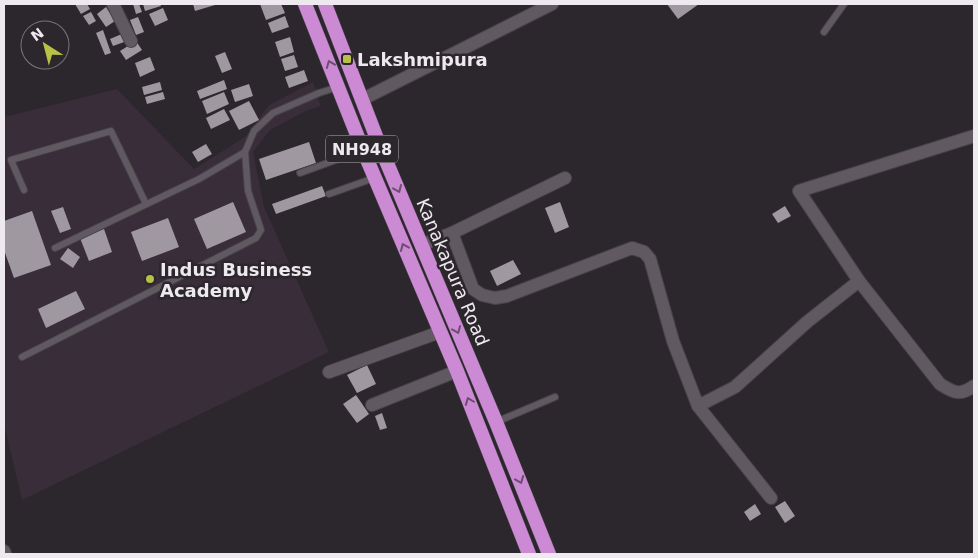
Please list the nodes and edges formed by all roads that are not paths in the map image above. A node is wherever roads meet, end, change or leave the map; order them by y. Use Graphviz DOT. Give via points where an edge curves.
graph roads {
  1 [pos="113,4"];
  2 [pos="305,4"];
  3 [pos="326,4"];
  4 [pos="552,4"];
  5 [pos="844,4"];
  6 [pos="824,32"];
  7 [pos="131,41"];
  8 [pos="339,87"];
  9 [pos="363,99"];
  10 [pos="974,136"];
  11 [pos="363,150"];
  12 [pos="245,152"];
  13 [pos="300,173"];
  14 [pos="374,178"];
  15 [pos="565,178"];
  16 [pos="24,190"];
  17 [pos="329,194"];
  18 [pos="146,204"];
  19 [pos="452,233"];
  20 [pos="422,245"];
  21 [pos="55,248"];
  22 [pos="859,281"];
  23 [pos="438,286"];
  24 [pos="423,292"];
  25 [pos="440,332"];
  26 [pos="22,357"];
  27 [pos="457,371"];
  28 [pos="329,372"];
  29 [pos="974,386"];
  30 [pos="555,397"];
  31 [pos="372,405"];
  32 [pos="698,406"];
  33 [pos="496,422"];
  34 [pos="771,498"];
  35 [pos="528,554"];
  36 [pos="549,554"];
  1 -- 7 [label="street"];
  8 -- 2 [label="highway, Kanakapura Road / NH948, one-way"];
  3 -- 9 [label="highway, Kanakapura Road / NH948"];
  4 -- 9 [label="street"];
  5 -- 6 [label="lane"];
  8 -- 11 [label="highway, Kanakapura Road / NH948"];
  8 -- 12 [label="lane" via="273,112 254,130"];
  9 -- 20 [label="highway, Kanakapura Road / NH948, one-way"];
  10 -- 22 [label="street" via="799,191"];
  11 -- 13 [label="lane"];
  11 -- 14 [label="highway, Kanakapura Road / NH948"];
  12 -- 18 [label="lane"];
  12 -- 26 [label="lane" via="248,191 261,230 256,238"];
  14 -- 17 [label="lane"];
  24 -- 14 [label="highway, Kanakapura Road / NH948, one-way"];
  15 -- 19 [label="street"];
  16 -- 18 [label="lane" via="11,160 111,131"];
  18 -- 21 [label="lane"];
  19 -- 20 [label="street"];
  19 -- 32 [label="street" via="473,289 495,298 632,248 644,252 650,259 673,341"];
  20 -- 23 [label="highway, Kanakapura Road / NH948"];
  22 -- 29 [label="street" via="940,384 954,393"];
  22 -- 32 [label="street" via="807,322 735,387"];
  23 -- 24 [label="highway"];
  23 -- 33 [label="highway, Kanakapura Road / NH948, one-way"];
  24 -- 25 [label="highway, Kanakapura Road / NH948"];
  25 -- 27 [label="highway, Kanakapura Road / NH948"];
  25 -- 28 [label="street"];
  27 -- 31 [label="street"];
  35 -- 27 [label="highway, Kanakapura Road / NH948, one-way"];
  30 -- 33 [label="lane"];
  32 -- 34 [label="street"];
  33 -- 36 [label="highway, Kanakapura Road / NH948, one-way"];
}
